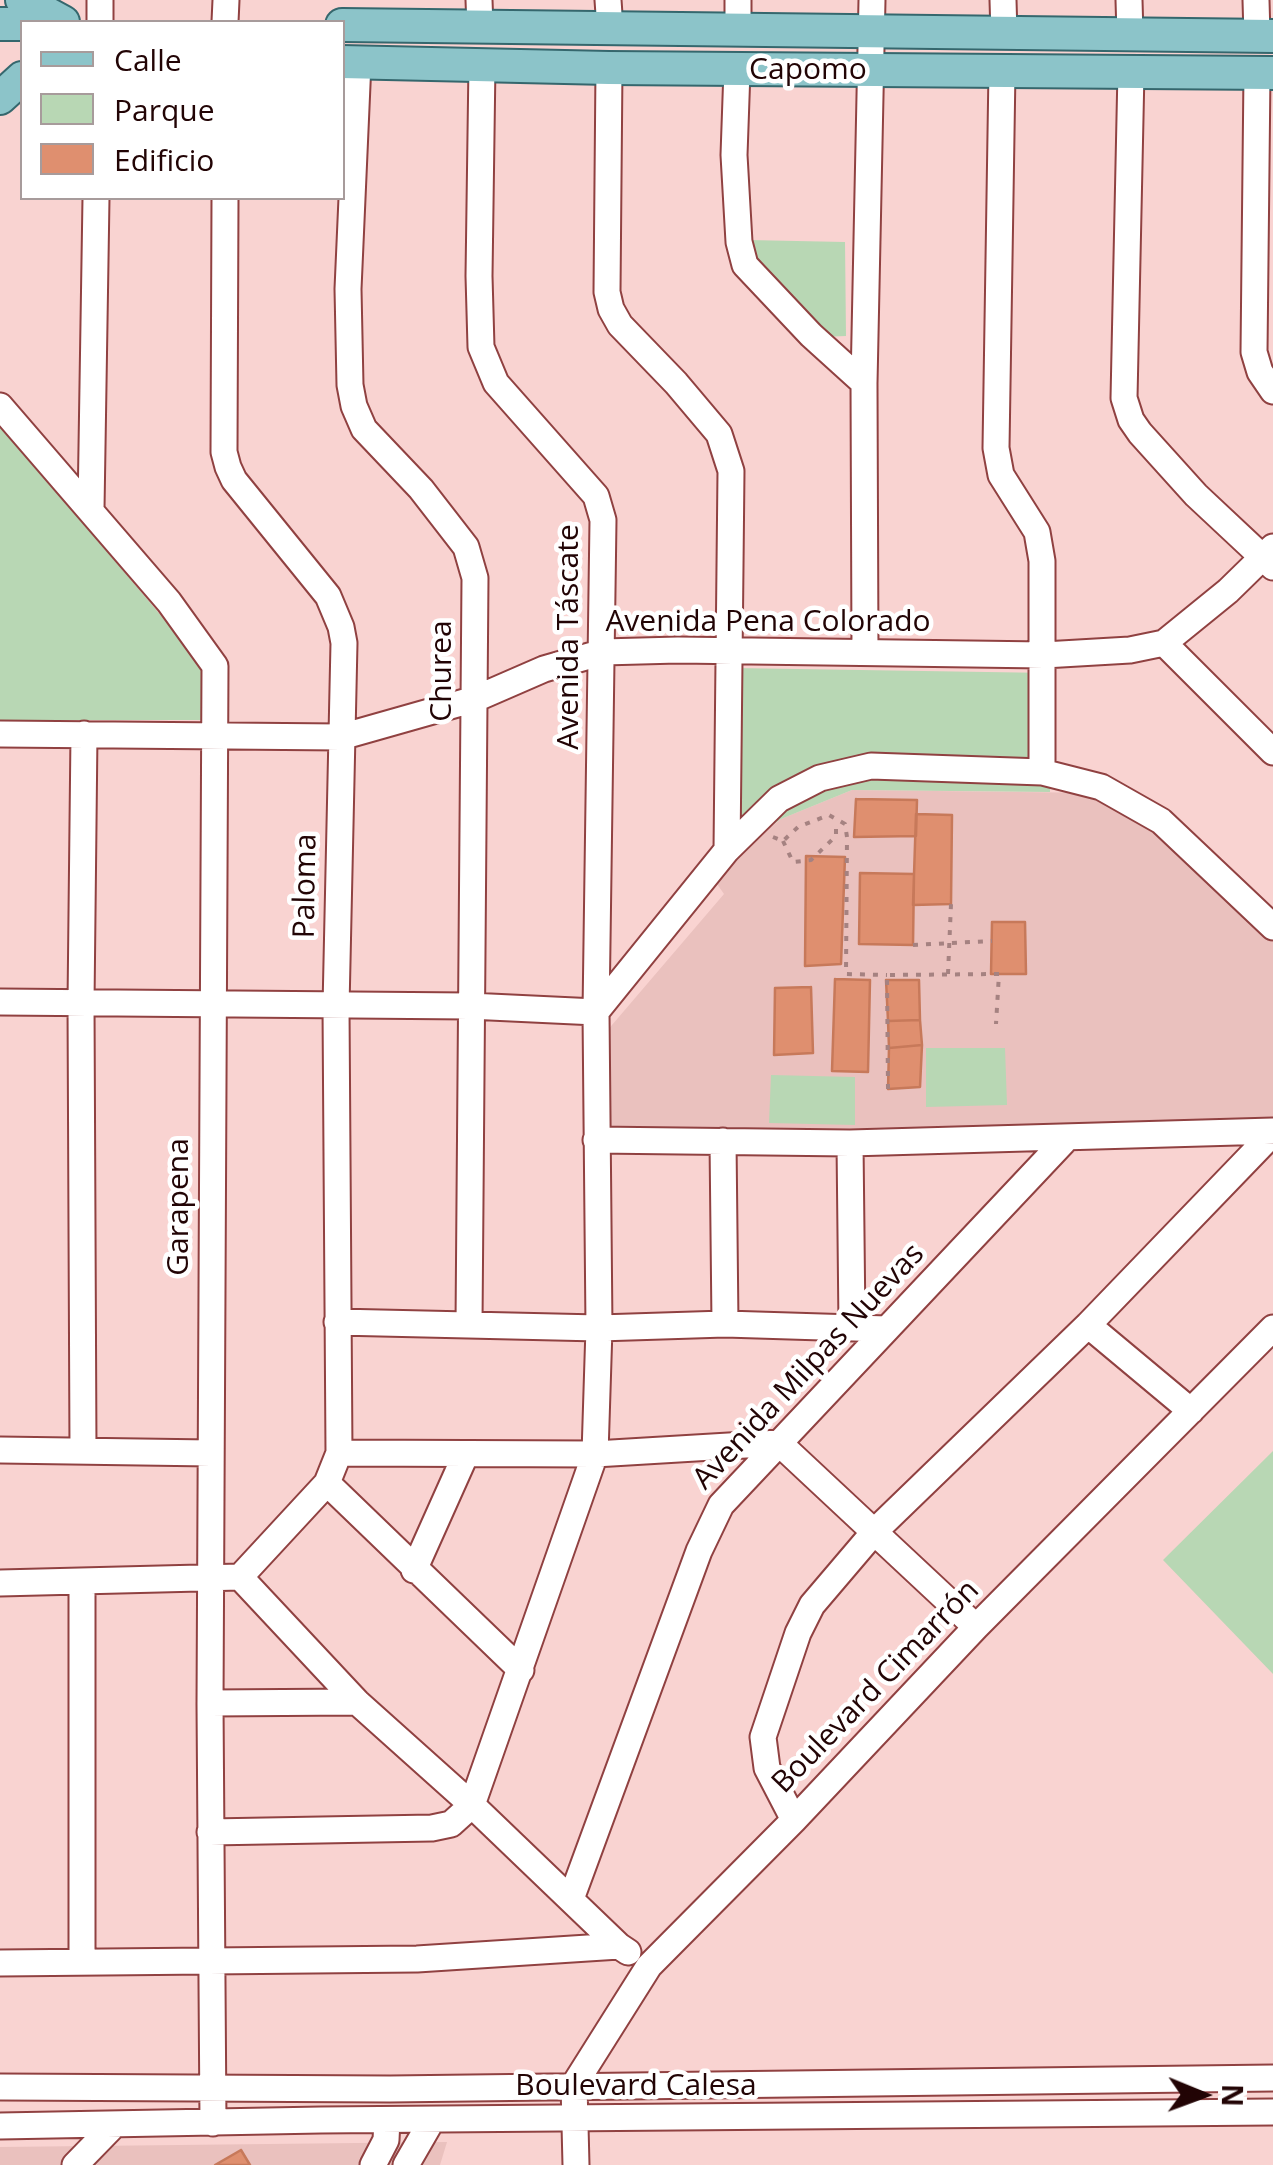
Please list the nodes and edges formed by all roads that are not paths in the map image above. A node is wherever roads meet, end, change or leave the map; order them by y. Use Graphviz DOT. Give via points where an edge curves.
graph roads {
  1 [pos="22,0"];
  2 [pos="1003,0"];
  3 [pos="1129,0"];
  4 [pos="1256,0"];
  5 [pos="480,13"];
  6 [pos="609,14"];
  7 [pos="738,15"];
  8 [pos="346,16"];
  9 [pos="873,16"];
  10 [pos="59,20"];
  11 [pos="1004,34"];
  12 [pos="1130,35"];
  13 [pos="1265,36"];
  14 [pos="350,62"];
  15 [pos="482,64"];
  16 [pos="608,68"];
  17 [pos="737,70"];
  18 [pos="872,70"];
  19 [pos="1131,71"];
  20 [pos="1002,72"];
  21 [pos="1265,73"];
  22 [pos="20,80"];
  23 [pos="0,98"];
  24 [pos="96,200"];
  25 [pos="225,200"];
  26 [pos="864,384"];
  27 [pos="1273,391"];
  28 [pos="0,406"];
  29 [pos="90,509"];
  30 [pos="1270,557"];
  31 [pos="1164,643"];
  32 [pos="730,650"];
  33 [pos="603,652"];
  34 [pos="865,652"];
  35 [pos="1044,655"];
  36 [pos="475,699"];
  37 [pos="0,734"];
  38 [pos="84,734"];
  39 [pos="216,735"];
  40 [pos="340,737"];
  41 [pos="1273,752"];
  42 [pos="1042,772"];
  43 [pos="727,850"];
  44 [pos="1273,927"];
  45 [pos="0,1002"];
  46 [pos="81,1003"];
  47 [pos="212,1005"];
  48 [pos="470,1006"];
  49 [pos="336,1007"];
  50 [pos="596,1012"];
  51 [pos="1273,1132"];
  52 [pos="1066,1139"];
  53 [pos="596,1140"];
  54 [pos="723,1141"];
  55 [pos="850,1143"];
  56 [pos="337,1322"];
  57 [pos="469,1324"];
  58 [pos="725,1324"];
  59 [pos="1088,1325"];
  60 [pos="852,1326"];
  61 [pos="599,1328"];
  62 [pos="1273,1328"];
  63 [pos="887,1329"];
  64 [pos="1191,1411"];
  65 [pos="779,1443"];
  66 [pos="0,1450"];
  67 [pos="84,1450"];
  68 [pos="211,1452"];
  69 [pos="339,1453"];
  70 [pos="595,1454"];
  71 [pos="465,1456"];
  72 [pos="326,1483"];
  73 [pos="875,1531"];
  74 [pos="414,1570"];
  75 [pos="240,1576"];
  76 [pos="211,1578"];
  77 [pos="82,1582"];
  78 [pos="0,1583"];
  79 [pos="976,1627"];
  80 [pos="520,1670"];
  81 [pos="357,1702"];
  82 [pos="210,1703"];
  83 [pos="472,1805"];
  84 [pos="794,1820"];
  85 [pos="210,1832"];
  86 [pos="571,1899"];
  87 [pos="619,1946"];
  88 [pos="82,1961"];
  89 [pos="210,1961"];
  90 [pos="0,1962"];
  91 [pos="649,1966"];
  92 [pos="1273,2078"];
  93 [pos="574,2085"];
  94 [pos="213,2086"];
  95 [pos="0,2087"];
  96 [pos="1273,2112"];
  97 [pos="572,2119"];
  98 [pos="387,2120"];
  99 [pos="432,2120"];
  100 [pos="214,2123"];
  101 [pos="114,2125"];
  102 [pos="0,2126"];
  103 [pos="75,2165"];
  104 [pos="373,2165"];
  105 [pos="406,2165"];
  106 [pos="576,2165"];
  1 -- 10 [label="main road"];
  2 -- 11 [label="street"];
  3 -- 12 [label="street"];
  4 -- 13 [label="street"];
  5 -- 6 [label="main road, Capomo"];
  5 -- 8 [label="main road, Capomo"];
  6 -- 7 [label="main road, Capomo"];
  7 -- 9 [label="main road, Capomo"];
  9 -- 11 [label="main road, Capomo"];
  9 -- 18 [label="street"];
  11 -- 12 [label="main road, Capomo"];
  12 -- 13 [label="main road, Capomo"];
  14 -- 15 [label="main road, Capomo"];
  14 -- 36 [label="street, Churea" via="350,386 364,429 466,547 475,578"];
  15 -- 16 [label="main road, Capomo"];
  15 -- 33 [label="street, Avenida Táscate" via="481,346 496,383 601,508"];
  16 -- 17 [label="main road, Capomo"];
  16 -- 32 [label="street" via="607,292 620,325 719,434 727,452"];
  17 -- 18 [label="main road, Capomo"];
  17 -- 26 [label="street" via="734,155 746,265"];
  18 -- 20 [label="main road, Capomo"];
  18 -- 26 [label="street"];
  19 -- 20 [label="main road, Capomo"];
  19 -- 21 [label="main road, Capomo"];
  19 -- 30 [label="street" via="1124,398 1140,434 1196,495"];
  20 -- 35 [label="street" via="996,448 1000,475 1037,532"];
  21 -- 27 [label="street" via="1254,352"];
  22 -- 23 [label="main road"];
  24 -- 29 [label="street"];
  25 -- 40 [label="street, Paloma" via="224,452 234,480 336,612 344,643"];
  26 -- 34 [label="street"];
  28 -- 29 [label="street, Garapena"];
  29 -- 39 [label="street, Garapena" via="209,653 216,666"];
  30 -- 31 [label="street, Avenida Pena Colorado"];
  31 -- 35 [label="street, Avenida Pena Colorado"];
  31 -- 41 [label="street"];
  32 -- 33 [label="street, Avenida Pena Colorado"];
  32 -- 34 [label="street, Avenida Pena Colorado"];
  32 -- 43 [label="street"];
  33 -- 36 [label="street, Avenida Pena Colorado"];
  33 -- 50 [label="street, Avenida Táscate"];
  34 -- 35 [label="street, Avenida Pena Colorado"];
  35 -- 42 [label="street"];
  36 -- 40 [label="street, Avenida Pena Colorado"];
  36 -- 48 [label="street, Churea"];
  37 -- 38 [label="street, Avenida Pena Colorado"];
  38 -- 39 [label="street, Avenida Pena Colorado"];
  38 -- 46 [label="street"];
  39 -- 40 [label="street, Avenida Pena Colorado"];
  39 -- 47 [label="street, Garapena"];
  40 -- 49 [label="street, Paloma"];
  42 -- 43 [label="street" via="847,770 779,798"];
  42 -- 44 [label="street" via="1101,787 1161,820"];
  43 -- 50 [label="street"];
  45 -- 46 [label="street"];
  46 -- 47 [label="street"];
  46 -- 67 [label="street"];
  47 -- 49 [label="street"];
  47 -- 68 [label="street, Garapena"];
  48 -- 49 [label="street"];
  48 -- 50 [label="street"];
  48 -- 57 [label="street, Churea"];
  49 -- 56 [label="street, Paloma"];
  50 -- 53 [label="street, Avenida Táscate"];
  51 -- 52 [label="street"];
  51 -- 59 [label="street"];
  52 -- 55 [label="street"];
  52 -- 63 [label="street, Avenida Milpas Nuevas"];
  53 -- 54 [label="street"];
  53 -- 61 [label="street, Avenida Táscate"];
  54 -- 55 [label="street"];
  54 -- 58 [label="street"];
  55 -- 60 [label="street"];
  56 -- 57 [label="street"];
  56 -- 69 [label="street, Paloma"];
  57 -- 61 [label="street"];
  58 -- 60 [label="street"];
  58 -- 61 [label="street"];
  59 -- 64 [label="street"];
  59 -- 73 [label="street"];
  60 -- 63 [label="street"];
  61 -- 70 [label="street, Avenida Táscate"];
  62 -- 64 [label="street, Boulevard Cimarrón"];
  63 -- 65 [label="street, Avenida Milpas Nuevas"];
  64 -- 79 [label="street, Boulevard Cimarrón"];
  65 -- 70 [label="street"];
  65 -- 73 [label="street"];
  65 -- 86 [label="street, Avenida Milpas Nuevas" via="708,1525"];
  66 -- 67 [label="street"];
  67 -- 68 [label="street"];
  68 -- 76 [label="street, Garapena"];
  69 -- 71 [label="street"];
  69 -- 72 [label="street, Paloma"];
  70 -- 71 [label="street"];
  70 -- 80 [label="street, Avenida Táscate"];
  71 -- 74 [label="street"];
  72 -- 74 [label="street"];
  72 -- 75 [label="street, Paloma"];
  73 -- 79 [label="street"];
  73 -- 84 [label="street" via="812,1605 763,1737 768,1768"];
  74 -- 80 [label="street"];
  75 -- 76 [label="street"];
  75 -- 81 [label="street"];
  76 -- 77 [label="street"];
  76 -- 82 [label="street, Garapena"];
  77 -- 78 [label="street"];
  77 -- 88 [label="street"];
  79 -- 84 [label="street, Boulevard Cimarrón"];
  80 -- 83 [label="street, Avenida Táscate"];
  81 -- 82 [label="street"];
  81 -- 83 [label="street"];
  82 -- 85 [label="street, Garapena"];
  83 -- 85 [label="street" via="451,1824 432,1828"];
  83 -- 86 [label="street"];
  84 -- 91 [label="street, Boulevard Cimarrón"];
  85 -- 89 [label="street, Garapena"];
  86 -- 87 [label="street"];
  87 -- 89 [label="street" via="417,1959"];
  87 -- 91 [label="street"];
  88 -- 89 [label="street"];
  88 -- 90 [label="street"];
  89 -- 94 [label="street, Garapena"];
  91 -- 93 [label="street, Boulevard Cimarrón"];
  92 -- 93 [label="street, Boulevard Calesa"];
  93 -- 94 [label="street, Boulevard Calesa"];
  93 -- 97 [label="street, Boulevard Cimarrón"];
  94 -- 95 [label="street, Boulevard Calesa"];
  94 -- 100 [label="street, Garapena"];
  96 -- 97 [label="street, Boulevard Calesa"];
  97 -- 99 [label="street, Boulevard Calesa"];
  97 -- 106 [label="street, Boulevard Cimarrón"];
  98 -- 99 [label="street, Boulevard Calesa"];
  98 -- 100 [label="street, Boulevard Calesa"];
  98 -- 104 [label="street"];
  99 -- 105 [label="street"];
  100 -- 101 [label="street, Boulevard Calesa"];
  101 -- 102 [label="street, Boulevard Calesa"];
  101 -- 103 [label="street"];
}
